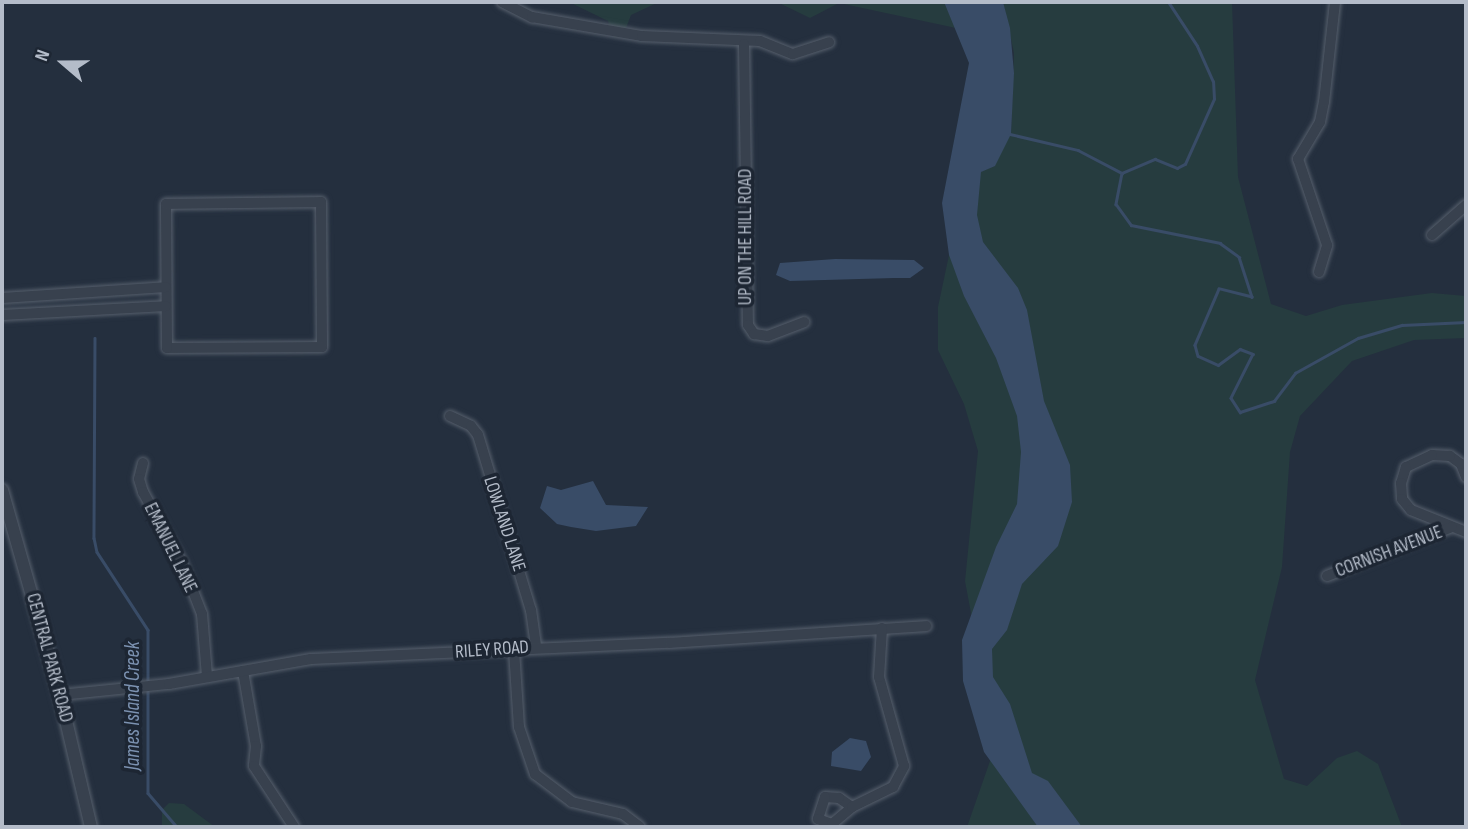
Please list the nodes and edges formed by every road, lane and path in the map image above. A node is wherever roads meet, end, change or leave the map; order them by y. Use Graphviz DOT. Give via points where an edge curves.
graph roads {
  1 [pos="502,2"];
  2 [pos="1335,2"];
  3 [pos="829,42"];
  4 [pos="744,44"];
  5 [pos="1466,205"];
  6 [pos="1432,235"];
  7 [pos="1319,272"];
  8 [pos="166,287"];
  9 [pos="2,298"];
  10 [pos="166,306"];
  11 [pos="2,315"];
  12 [pos="804,322"];
  13 [pos="450,416"];
  14 [pos="143,463"];
  15 [pos="1466,477"];
  16 [pos="2,490"];
  17 [pos="1452,527"];
  18 [pos="1466,532"];
  19 [pos="1327,576"];
  20 [pos="926,626"];
  21 [pos="882,628"];
  22 [pos="537,647"];
  23 [pos="514,650"];
  24 [pos="243,671"];
  25 [pos="207,676"];
  26 [pos="60,695"];
  27 [pos="852,807"];
  28 [pos="91,827"];
  29 [pos="294,827"];
  30 [pos="640,827"];
  1 -- 4 [label="street" via="551,21 642,36"];
  2 -- 7 [label="street" via="1320,122 1298,159 1327,245"];
  3 -- 4 [label="street" via="793,54 760,41"];
  4 -- 12 [label="street, UP ON THE HILL ROAD" via="748,325 754,334 768,336"];
  5 -- 6 [label="street"];
  8 -- 9 [label="street"];
  8 -- 10 [label="street"];
  8 -- 10 [label="street" via="166,204 321,202 322,347 167,348"];
  10 -- 11 [label="street"];
  13 -- 22 [label="street, LOWLAND LANE" via="471,426 478,435 531,610"];
  14 -- 25 [label="street, EMANUEL LANE" via="139,479 143,492 182,563 202,614"];
  15 -- 17 [label="street, CORNISH AVENUE" via="1461,464 1450,456 1432,455 1406,467 1402,499 1411,510"];
  16 -- 26 [label="street, CENTRAL PARK ROAD"];
  17 -- 18 [label="street, CORNISH AVENUE"];
  17 -- 19 [label="street, CORNISH AVENUE"];
  20 -- 21 [label="street, RILEY ROAD"];
  21 -- 22 [label="street, RILEY ROAD"];
  21 -- 27 [label="street" via="879,677 904,766 893,787"];
  22 -- 23 [label="street, RILEY ROAD"];
  23 -- 24 [label="street, RILEY ROAD" via="311,659"];
  23 -- 30 [label="street" via="519,727 535,774 572,802 623,814"];
  24 -- 25 [label="street, RILEY ROAD"];
  24 -- 29 [label="street" via="256,746 254,766"];
  25 -- 26 [label="street, RILEY ROAD"];
  26 -- 28 [label="street, CENTRAL PARK ROAD"];
}
